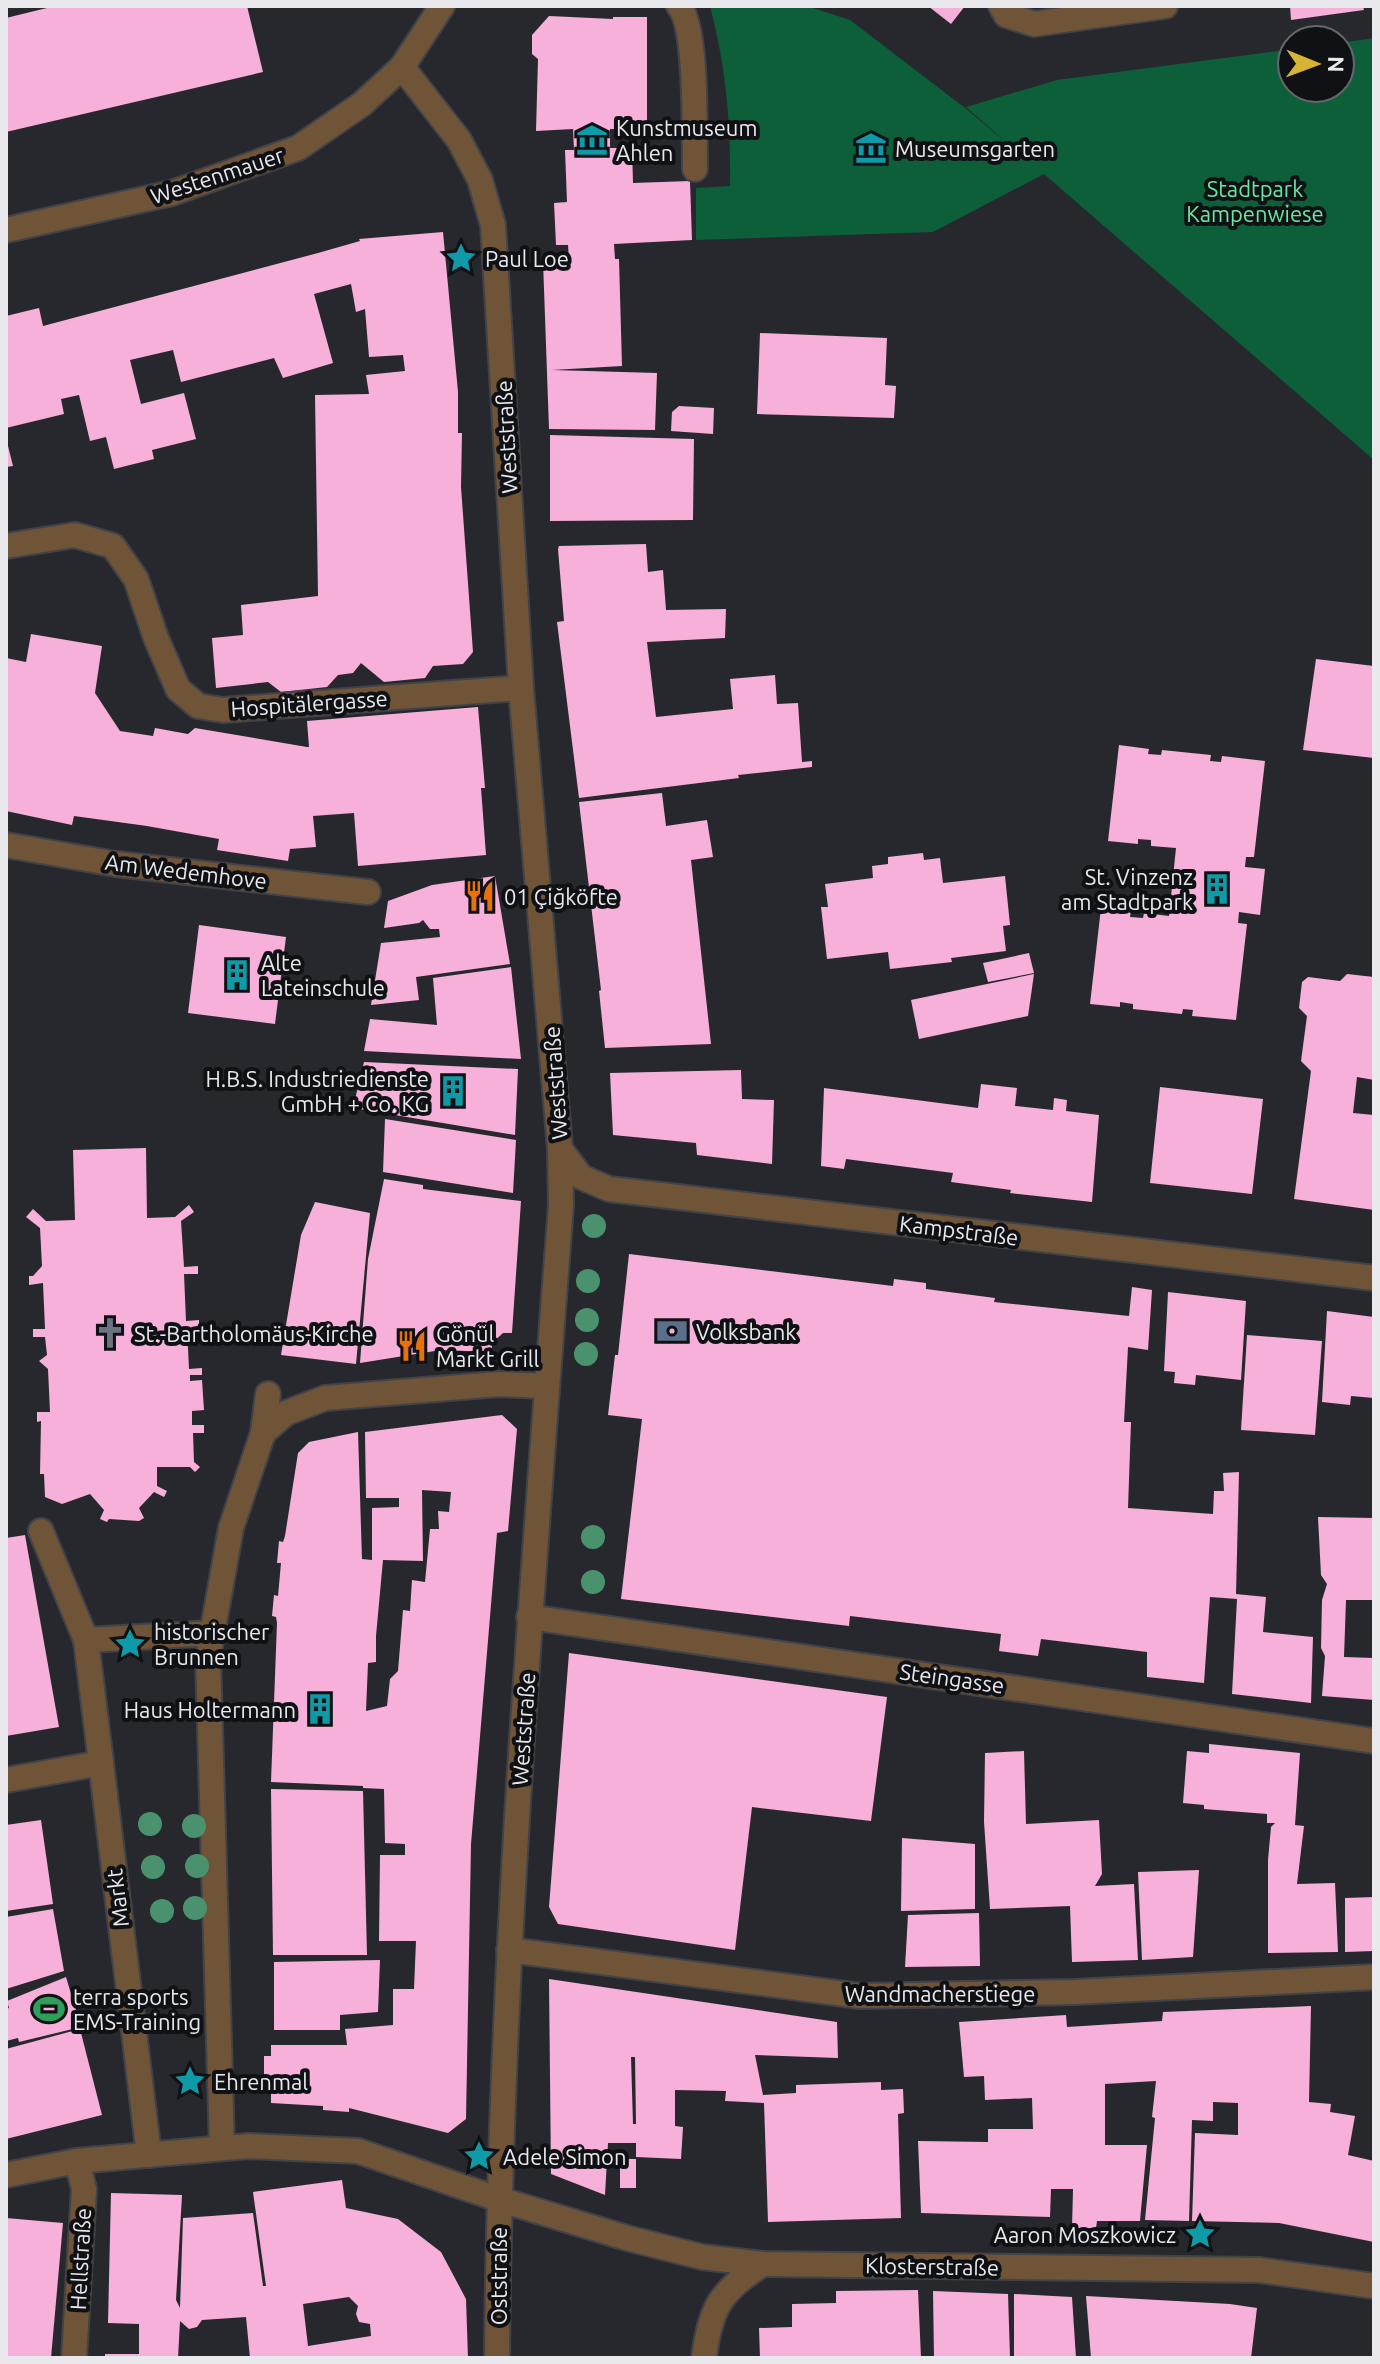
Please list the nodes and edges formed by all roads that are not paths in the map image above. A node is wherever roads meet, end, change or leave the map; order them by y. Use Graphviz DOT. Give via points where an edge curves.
graph roads {
  1 [pos="442,6"];
  2 [pos="679,6"];
  3 [pos="1001,6"];
  4 [pos="1165,6"];
  5 [pos="402,67"];
  6 [pos="695,169"];
  7 [pos="6,230"];
  8 [pos="6,546"];
  9 [pos="521,688"];
  10 [pos="6,845"];
  11 [pos="368,892"];
  12 [pos="560,1149"];
  13 [pos="1374,1278"];
  14 [pos="547,1386"];
  15 [pos="268,1394"];
  16 [pos="263,1433"];
  17 [pos="41,1531"];
  18 [pos="529,1617"];
  19 [pos="213,1633"];
  20 [pos="86,1640"];
  21 [pos="1374,1741"];
  22 [pos="101,1763"];
  23 [pos="6,1780"];
  24 [pos="509,1950"];
  25 [pos="1374,1977"];
  26 [pos="222,2148"];
  27 [pos="149,2155"];
  28 [pos="77,2161"];
  29 [pos="6,2175"];
  30 [pos="498,2199"];
  31 [pos="763,2264"];
  32 [pos="1374,2286"];
  33 [pos="74,2358"];
  34 [pos="497,2358"];
  35 [pos="704,2358"];
  1 -- 5 [label="street"];
  2 -- 6 [label="street" via="690,36"];
  3 -- 4 [label="street" via="1006,15 1034,24"];
  5 -- 7 [label="street, Westenmauer" via="362,104 298,148 172,193"];
  5 -- 9 [label="street, Weststraße" via="459,140 480,180 493,225"];
  8 -- 9 [label="street, Hospitälergasse" via="75,535 113,546 136,579 178,689 198,706 223,710"];
  9 -- 12 [label="street, Weststraße"];
  10 -- 11 [label="street, Am Wedemhove" via="116,864"];
  12 -- 13 [label="street, Kampstraße" via="581,1177 609,1189"];
  12 -- 14 [label="street, Weststraße" via="561,1205"];
  14 -- 16 [label="street" via="499,1384 325,1398 286,1413"];
  14 -- 18 [label="street, Weststraße"];
  15 -- 16 [label="street"];
  16 -- 19 [label="street" via="231,1528"];
  17 -- 20 [label="street, Markt"];
  18 -- 21 [label="street, Steingasse"];
  18 -- 24 [label="street, Weststraße"];
  19 -- 20 [label="street"];
  19 -- 26 [label="street" via="208,1657"];
  20 -- 22 [label="street, Markt"];
  22 -- 23 [label="street"];
  22 -- 27 [label="street, Markt"];
  24 -- 25 [label="street, Wandmacherstiege" via="860,1996"];
  24 -- 30 [label="street, Weststraße"];
  26 -- 27 [label="street"];
  26 -- 30 [label="street, Oststraße" via="358,2151"];
  27 -- 28 [label="street"];
  28 -- 29 [label="street"];
  28 -- 33 [label="street, Hellstraße" via="84,2189"];
  30 -- 31 [label="street, Klosterstraße" via="671,2250"];
  30 -- 34 [label="street, Oststraße"];
  31 -- 32 [label="street, Klosterstraße" via="1259,2270"];
  31 -- 35 [label="street" via="724,2296 714,2313"];
}
